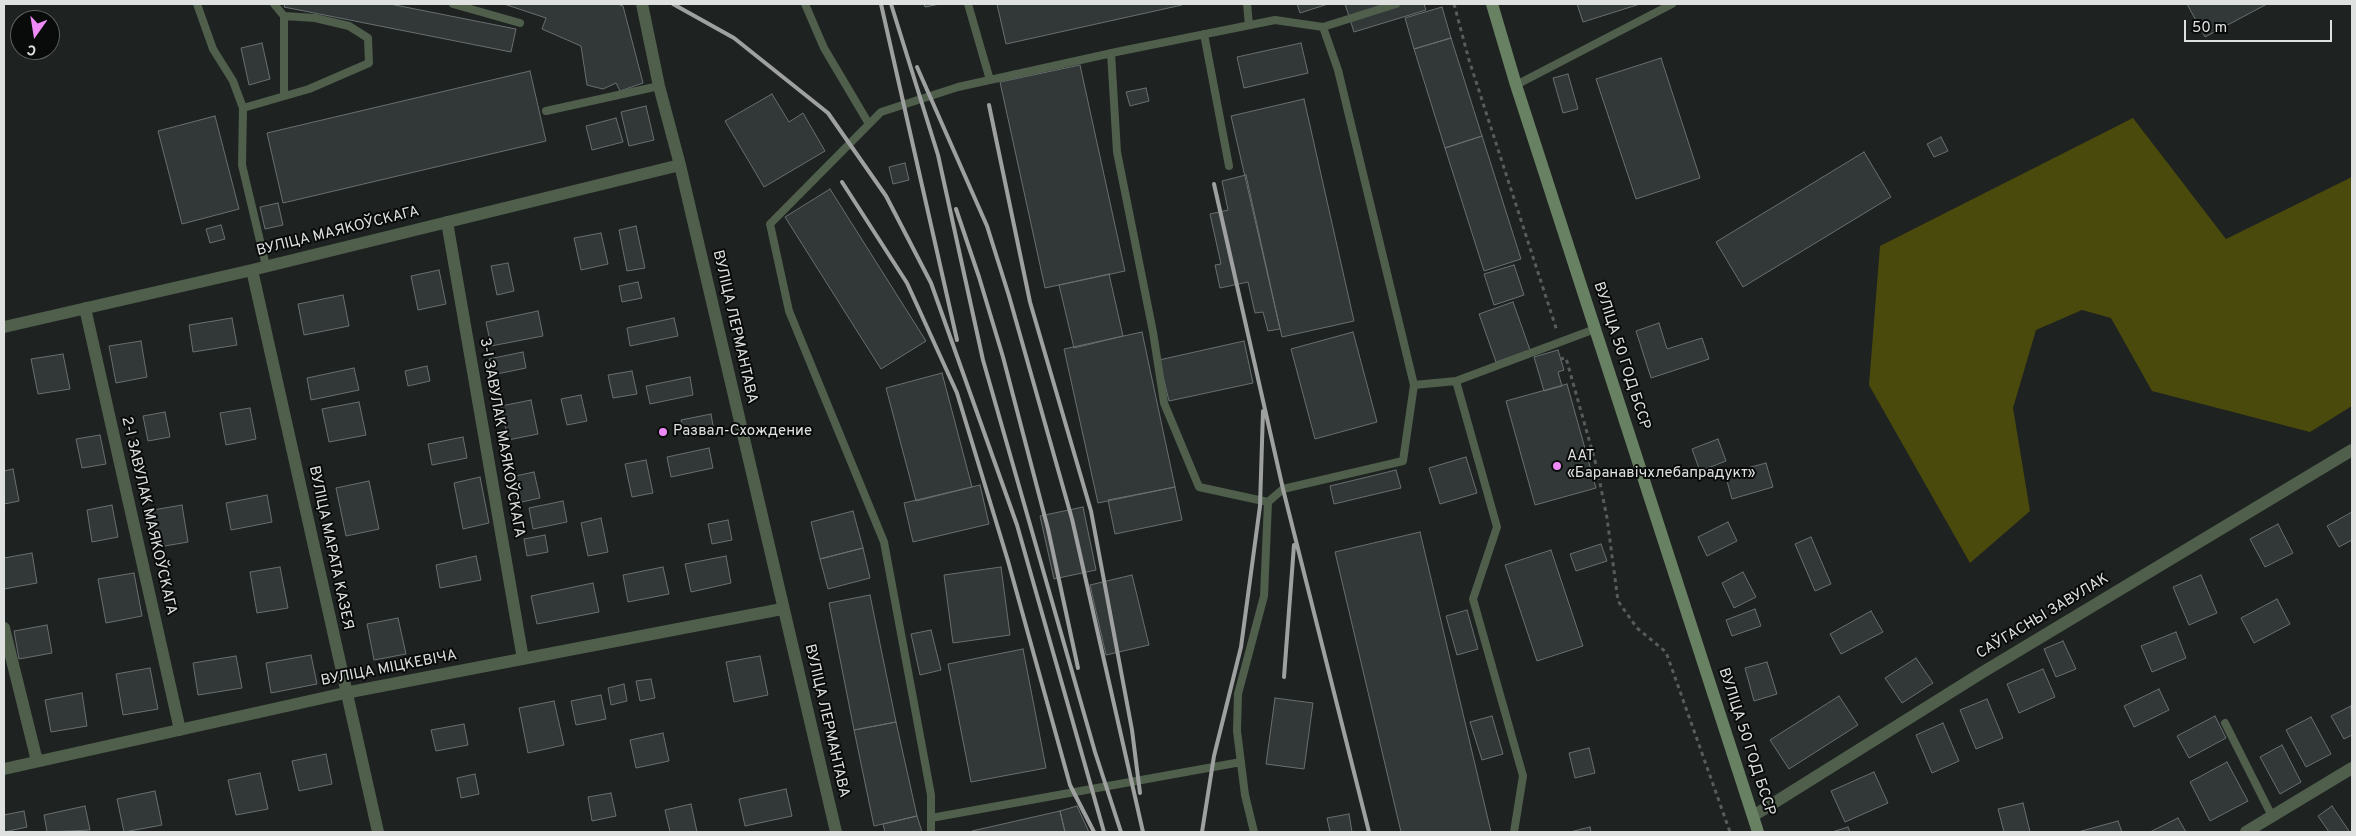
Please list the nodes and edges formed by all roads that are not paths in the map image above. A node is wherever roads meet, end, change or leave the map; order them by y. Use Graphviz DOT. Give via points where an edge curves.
graph roads {
  1 [pos="198,4"];
  2 [pos="274,4"];
  3 [pos="453,4"];
  4 [pos="642,4"];
  5 [pos="804,4"];
  6 [pos="968,4"];
  7 [pos="1246,4"];
  8 [pos="1396,4"];
  9 [pos="1492,4"];
  10 [pos="1672,4"];
  11 [pos="284,16"];
  12 [pos="520,23"];
  13 [pos="1249,25"];
  14 [pos="1323,27"];
  15 [pos="1204,34"];
  16 [pos="1112,53"];
  17 [pos="990,80"];
  18 [pos="1516,85"];
  19 [pos="659,86"];
  20 [pos="284,96"];
  21 [pos="243,108"];
  22 [pos="546,111"];
  23 [pos="869,124"];
  24 [pos="680,165"];
  25 [pos="1230,166"];
  26 [pos="447,222"];
  27 [pos="266,266"];
  28 [pos="252,270"];
  29 [pos="85,308"];
  30 [pos="4,327"];
  31 [pos="1595,329"];
  32 [pos="1456,381"];
  33 [pos="1414,385"];
  34 [pos="2352,450"];
  35 [pos="1268,502"];
  36 [pos="782,609"];
  37 [pos="4,628"];
  38 [pos="522,659"];
  39 [pos="345,693"];
  40 [pos="2225,723"];
  41 [pos="180,730"];
  42 [pos="37,761"];
  43 [pos="1241,762"];
  44 [pos="2352,768"];
  45 [pos="4,769"];
  46 [pos="1752,816"];
  47 [pos="931,818"];
  48 [pos="2273,818"];
  49 [pos="378,832"];
  50 [pos="836,832"];
  51 [pos="931,832"];
  52 [pos="1254,832"];
  53 [pos="1514,832"];
  54 [pos="1758,832"];
  55 [pos="2246,832"];
  1 -- 21 [label="lane" via="213,49 233,80"];
  2 -- 11 [label="lane"];
  3 -- 12 [label="lane"];
  4 -- 19 [label="street, ВУЛІЦА ЛЕРМАНТАВА"];
  5 -- 23 [label="lane" via="824,48"];
  6 -- 17 [label="lane"];
  7 -- 13 [label="lane"];
  8 -- 14 [label="lane"];
  9 -- 18 [label="main road, ВУЛІЦА 50 ГОД БССР"];
  10 -- 18 [label="lane"];
  11 -- 20 [label="lane"];
  11 -- 20 [label="lane" via="315,18 349,26 368,38 369,63 309,89"];
  13 -- 14 [label="lane" via="1275,20"];
  13 -- 15 [label="lane"];
  14 -- 33 [label="lane" via="1338,70"];
  15 -- 16 [label="lane"];
  15 -- 25 [label="lane"];
  16 -- 17 [label="lane"];
  16 -- 35 [label="lane" via="1117,152 1164,403 1199,487"];
  17 -- 23 [label="lane" via="881,112"];
  18 -- 31 [label="main road, ВУЛІЦА 50 ГОД БССР"];
  19 -- 22 [label="lane"];
  19 -- 24 [label="street, ВУЛІЦА ЛЕРМАНТАВА"];
  20 -- 21 [label="lane"];
  21 -- 27 [label="lane" via="242,165"];
  23 -- 47 [label="lane" via="770,224 789,311 884,542 931,795"];
  24 -- 26 [label="street, ВУЛІЦА МАЯКОЎСКАГА"];
  24 -- 36 [label="street, ВУЛІЦА ЛЕРМАНТАВА"];
  26 -- 27 [label="street, ВУЛІЦА МАЯКОЎСКАГА"];
  26 -- 38 [label="street, 3-І ЗАВУЛАК МАЯКОЎСКАГА"];
  27 -- 28 [label="street, ВУЛІЦА МАЯКОЎСКАГА"];
  28 -- 29 [label="street, ВУЛІЦА МАЯКОЎСКАГА"];
  28 -- 39 [label="street, ВУЛІЦА МАРАТА КАЗЕЯ"];
  29 -- 30 [label="street, ВУЛІЦА МАЯКОЎСКАГА"];
  29 -- 41 [label="street, 2-І ЗАВУЛАК МАЯКОЎСКАГА"];
  31 -- 32 [label="lane"];
  31 -- 46 [label="main road, ВУЛІЦА 50 ГОД БССР"];
  32 -- 33 [label="lane"];
  32 -- 53 [label="lane" via="1497,527 1473,599 1523,776"];
  33 -- 35 [label="lane" via="1403,462 1284,489"];
  34 -- 46 [label="street, САЎГАСНЫ ЗАВУЛАК"];
  35 -- 43 [label="lane" via="1264,596 1238,694 1237,731"];
  36 -- 38 [label="street, ВУЛІЦА МІЦКЕВІЧА"];
  36 -- 50 [label="street, ВУЛІЦА ЛЕРМАНТАВА"];
  37 -- 42 [label="street"];
  38 -- 39 [label="street, ВУЛІЦА МІЦКЕВІЧА"];
  39 -- 41 [label="street, ВУЛІЦА МІЦКЕВІЧА"];
  39 -- 49 [label="street, ВУЛІЦА МАРАТА КАЗЕЯ"];
  40 -- 48 [label="lane"];
  41 -- 42 [label="street, ВУЛІЦА МІЦКЕВІЧА"];
  42 -- 45 [label="street, ВУЛІЦА МІЦКЕВІЧА"];
  43 -- 47 [label="lane"];
  43 -- 52 [label="lane"];
  44 -- 48 [label="street"];
  46 -- 54 [label="main road, ВУЛІЦА 50 ГОД БССР"];
  47 -- 51 [label="lane"];
  48 -- 55 [label="street"];
}
